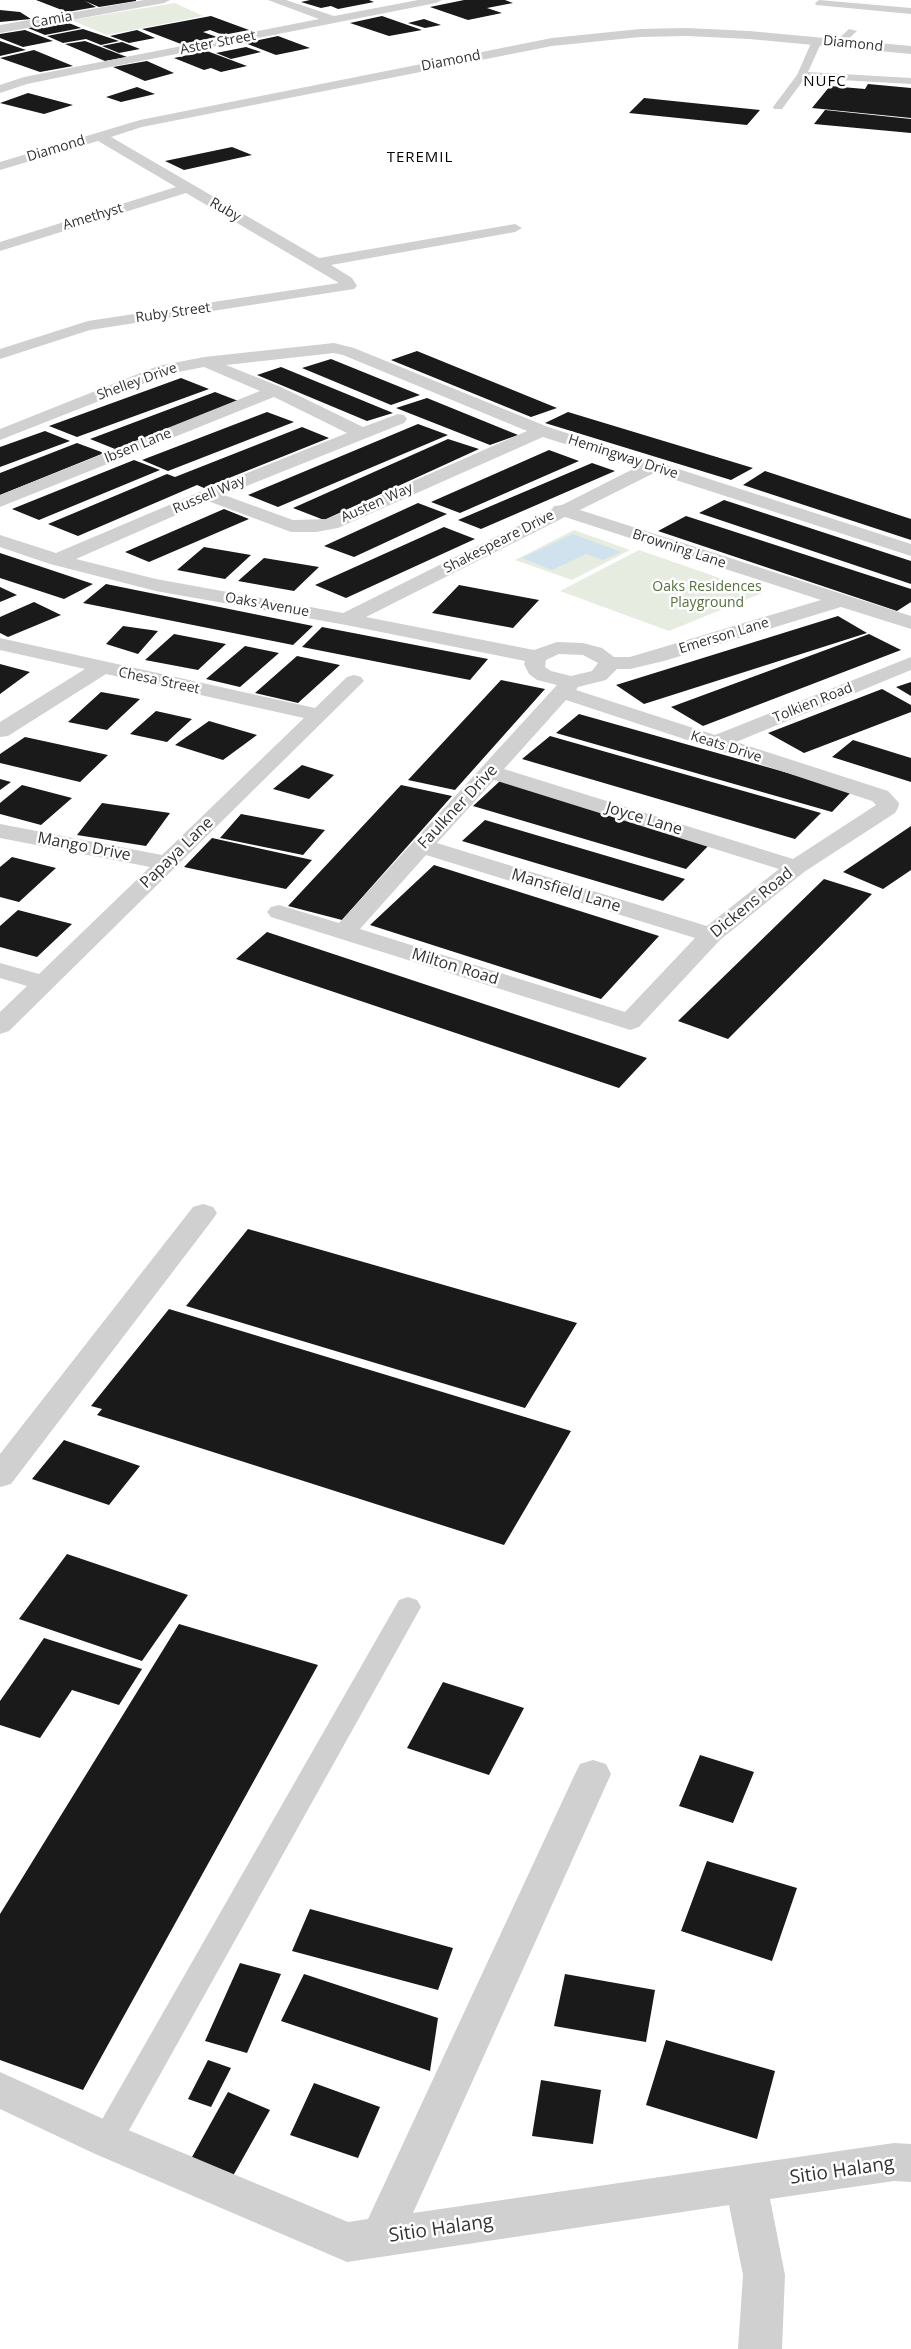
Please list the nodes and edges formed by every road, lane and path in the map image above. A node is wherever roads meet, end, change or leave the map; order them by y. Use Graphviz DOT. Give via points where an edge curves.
graph roads {
  1 [pos="164,0"];
  2 [pos="274,0"];
  3 [pos="436,0"];
  4 [pos="819,3"];
  5 [pos="911,11"];
  6 [pos="336,21"];
  7 [pos="0,29"];
  8 [pos="852,31"];
  9 [pos="818,41"];
  10 [pos="840,43"];
  11 [pos="911,50"];
  12 [pos="802,75"];
  13 [pos="911,81"];
  14 [pos="0,89"];
  15 [pos="778,107"];
  16 [pos="99,136"];
  17 [pos="0,166"];
  18 [pos="187,188"];
  19 [pos="515,228"];
  20 [pos="0,246"];
  21 [pos="316,263"];
  22 [pos="349,286"];
  23 [pos="341,349"];
  24 [pos="0,354"];
  25 [pos="204,362"];
  26 [pos="276,391"];
  27 [pos="398,419"];
  28 [pos="542,431"];
  29 [pos="361,433"];
  30 [pos="0,435"];
  31 [pos="652,467"];
  32 [pos="208,495"];
  33 [pos="0,501"];
  34 [pos="561,510"];
  35 [pos="0,541"];
  36 [pos="911,550"];
  37 [pos="57,560"];
  38 [pos="839,601"];
  39 [pos="346,619"];
  40 [pos="911,623"];
  41 [pos="0,644"];
  42 [pos="537,657"];
  43 [pos="608,663"];
  44 [pos="911,663"];
  45 [pos="101,668"];
  46 [pos="354,681"];
  47 [pos="566,687"];
  48 [pos="319,715"];
  49 [pos="0,731"];
  50 [pos="714,743"];
  51 [pos="491,772"];
  52 [pos="888,803"];
  53 [pos="0,831"];
  54 [pos="422,846"];
  55 [pos="167,863"];
  56 [pos="796,867"];
  57 [pos="279,912"];
  58 [pos="344,932"];
  59 [pos="711,935"];
  60 [pos="0,970"];
  61 [pos="42,983"];
  62 [pos="630,1022"];
  63 [pos="0,1026"];
  64 [pos="203,1213"];
  65 [pos="0,1476"];
  66 [pos="408,1607"];
  67 [pos="593,1774"];
  68 [pos="0,2090"];
  69 [pos="107,2140"];
  70 [pos="911,2163"];
  71 [pos="746,2184"];
  72 [pos="381,2238"];
  73 [pos="760,2349"];
  1 -- 7 [label="street, Camia"];
  2 -- 6 [label="street"];
  3 -- 6 [label="street, Aster Street"];
  4 -- 5 [label="lane"];
  6 -- 14 [label="street, Aster Street" via="90,67"];
  8 -- 10 [label="lane"];
  9 -- 10 [label="street, Diamond"];
  9 -- 12 [label="lane"];
  9 -- 16 [label="street, Diamond" via="688,32 640,33 552,42 187,114"];
  10 -- 11 [label="street, Diamond"];
  12 -- 13 [label="lane"];
  12 -- 15 [label="lane"];
  16 -- 17 [label="street, Diamond"];
  16 -- 18 [label="street, Ruby"];
  18 -- 20 [label="street, Amethyst"];
  18 -- 21 [label="street, Ruby"];
  19 -- 21 [label="street"];
  21 -- 22 [label="street, Ruby" via="347,281"];
  22 -- 24 [label="street, Ruby Street" via="88,326"];
  23 -- 25 [label="street, Shelley Drive" via="327,347"];
  23 -- 28 [label="street, Hemingway Drive"];
  25 -- 26 [label="street"];
  25 -- 30 [label="street, Shelley Drive" via="164,370"];
  26 -- 29 [label="street"];
  26 -- 33 [label="street, Ibsen Lane"];
  27 -- 29 [label="street, Russell Way"];
  28 -- 31 [label="street, Hemingway Drive"];
  28 -- 32 [label="street, Austen Way" via="331,524 291,526"];
  29 -- 32 [label="street, Russell Way"];
  31 -- 34 [label="street, Shakespeare Drive"];
  31 -- 36 [label="street, Hemingway Drive"];
  32 -- 37 [label="street, Russell Way"];
  34 -- 38 [label="street, Browning Lane"];
  34 -- 39 [label="street, Shakespeare Drive"];
  35 -- 37 [label="street, Oaks Avenue"];
  37 -- 39 [label="street, Oaks Avenue" via="156,585"];
  38 -- 40 [label="street, Browning Lane"];
  38 -- 43 [label="street, Emerson Lane" via="657,657 630,663"];
  39 -- 42 [label="street, Oaks Avenue"];
  41 -- 45 [label="street, Chesa Street"];
  42 -- 43 [label="street" via="545,652 570,648 595,652"];
  42 -- 47 [label="street, Keats Drive" via="536,670"];
  43 -- 47 [label="street" via="599,676"];
  44 -- 50 [label="street, Tolkien Road"];
  45 -- 48 [label="street, Chesa Street"];
  45 -- 49 [label="street"];
  46 -- 48 [label="street, Papaya Lane"];
  47 -- 50 [label="street, Keats Drive"];
  47 -- 51 [label="street, Faulkner Drive"];
  48 -- 55 [label="street, Papaya Lane"];
  50 -- 52 [label="street, Keats Drive" via="880,796"];
  51 -- 54 [label="street, Faulkner Drive"];
  51 -- 56 [label="street, Joyce Lane"];
  52 -- 56 [label="street, Dickens Road" via="887,808"];
  53 -- 55 [label="street, Mango Drive"];
  54 -- 58 [label="street, Faulkner Drive"];
  54 -- 59 [label="street, Mansfield Lane"];
  55 -- 61 [label="street, Papaya Lane"];
  56 -- 59 [label="street, Dickens Road"];
  57 -- 58 [label="street, Milton Road"];
  58 -- 62 [label="street, Milton Road"];
  59 -- 62 [label="street, Dickens Road"];
  60 -- 61 [label="street"];
  61 -- 63 [label="street, Papaya Lane"];
  64 -- 65 [label="street"];
  66 -- 69 [label="lane"];
  67 -- 72 [label="street"];
  68 -- 69 [label="street, Sitio Halang"];
  69 -- 72 [label="street, Sitio Halang" via="347,2242"];
  70 -- 71 [label="street, Sitio Halang" via="894,2162"];
  71 -- 72 [label="street, Sitio Halang"];
  71 -- 73 [label="street" via="764,2275"];
}
